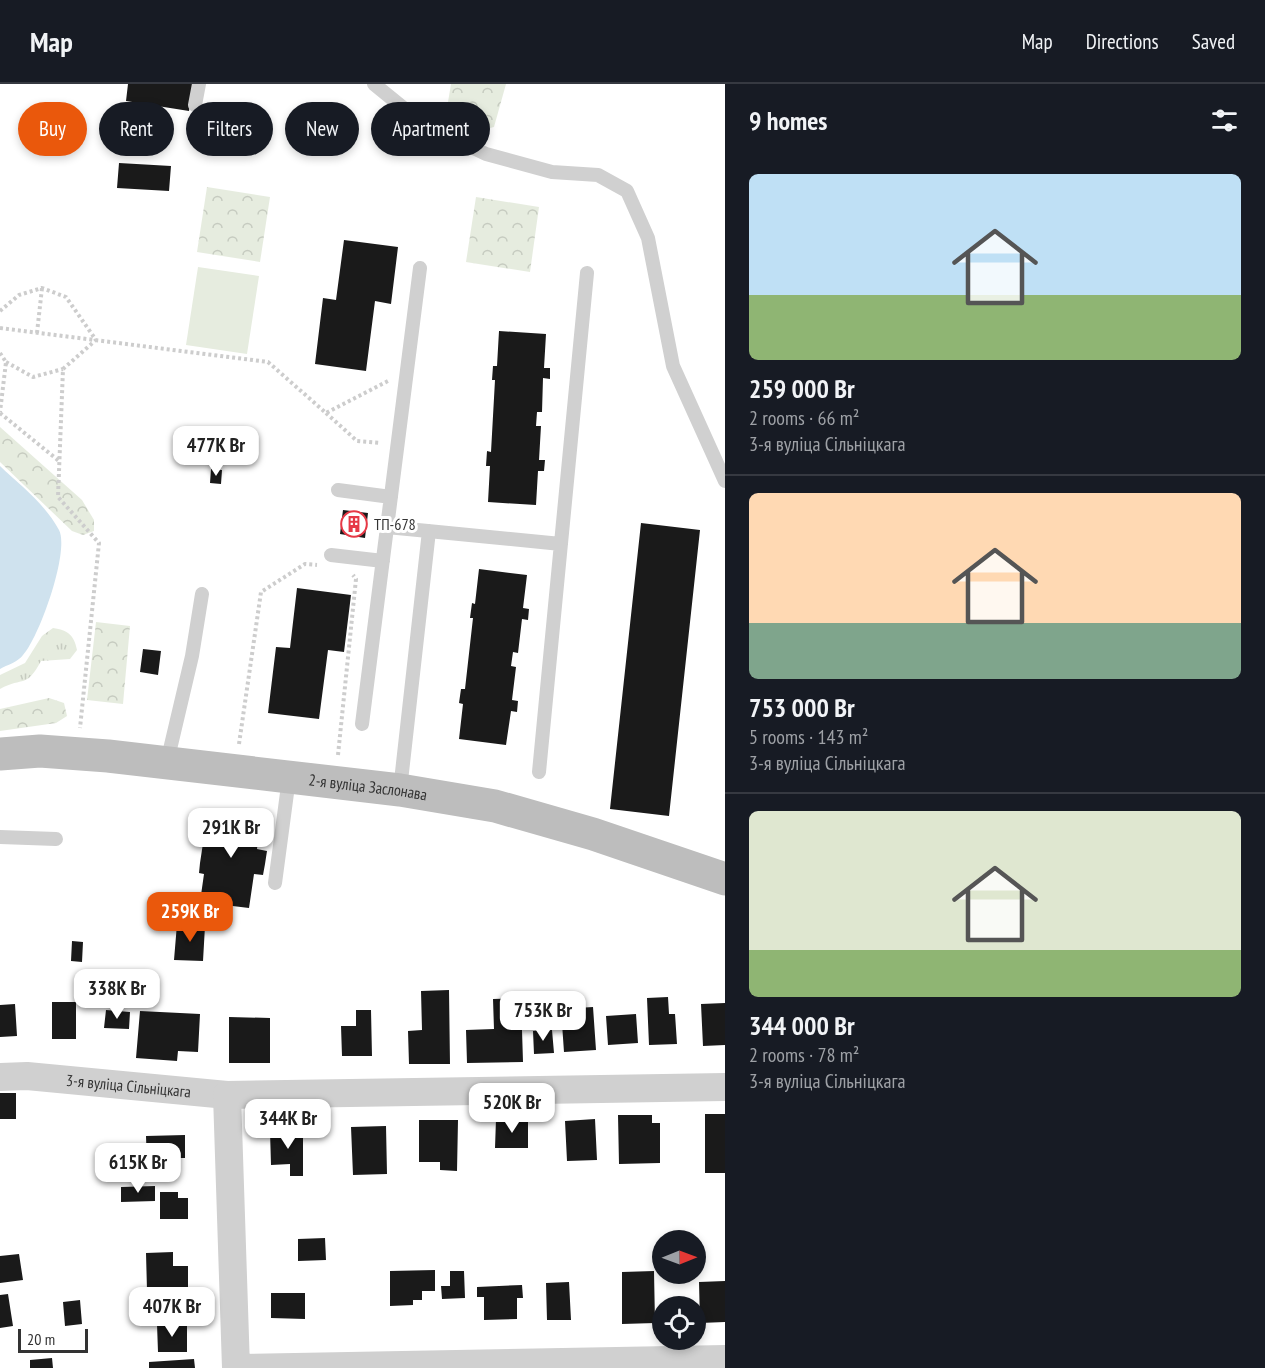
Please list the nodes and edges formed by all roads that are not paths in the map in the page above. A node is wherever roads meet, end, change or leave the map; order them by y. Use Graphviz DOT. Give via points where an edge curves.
graph roads {
  1 [pos="199,84"];
  2 [pos="374,84"];
  3 [pos="196,102"];
  4 [pos="420,268"];
  5 [pos="587,273"];
  6 [pos="725,481"];
  7 [pos="338,490"];
  8 [pos="391,497"];
  9 [pos="387,527"];
  10 [pos="429,531"];
  11 [pos="561,544"];
  12 [pos="328,560"];
  13 [pos="383,561"];
  14 [pos="202,594"];
  15 [pos="362,724"];
  16 [pos="0,754"];
  17 [pos="167,762"];
  18 [pos="539,772"];
  19 [pos="289,776"];
  20 [pos="400,790"];
  21 [pos="0,837"];
  22 [pos="56,839"];
  23 [pos="725,879"];
  24 [pos="275,883"];
  25 [pos="0,1077"];
  26 [pos="725,1088"];
  27 [pos="227,1095"];
  28 [pos="725,1359"];
  29 [pos="237,1368"];
  1 -- 3 [label="lane"];
  2 -- 6 [label="lane" via="423,124 486,154 552,172 598,175 627,191 648,238 673,366"];
  4 -- 8 [label="lane"];
  5 -- 11 [label="lane"];
  7 -- 8 [label="lane"];
  8 -- 9 [label="lane"];
  9 -- 10 [label="lane"];
  9 -- 13 [label="lane"];
  10 -- 11 [label="lane"];
  10 -- 20 [label="lane"];
  11 -- 18 [label="lane"];
  12 -- 13 [label="lane"];
  13 -- 15 [label="lane"];
  14 -- 17 [label="lane"];
  16 -- 17 [label="main road, 2-я вуліца Заслонава" via="40,751"];
  17 -- 19 [label="main road, 2-я вуліца Заслонава"];
  19 -- 20 [label="main road, 2-я вуліца Заслонава"];
  19 -- 24 [label="lane"];
  20 -- 23 [label="main road, 2-я вуліца Заслонава" via="495,806"];
  21 -- 22 [label="lane"];
  25 -- 27 [label="street, 3-я вуліца Сільніцкага" via="27,1076"];
  26 -- 27 [label="street, 3-я вуліца Сільніцкага"];
  27 -- 29 [label="street"];
  28 -- 29 [label="street"];
}
